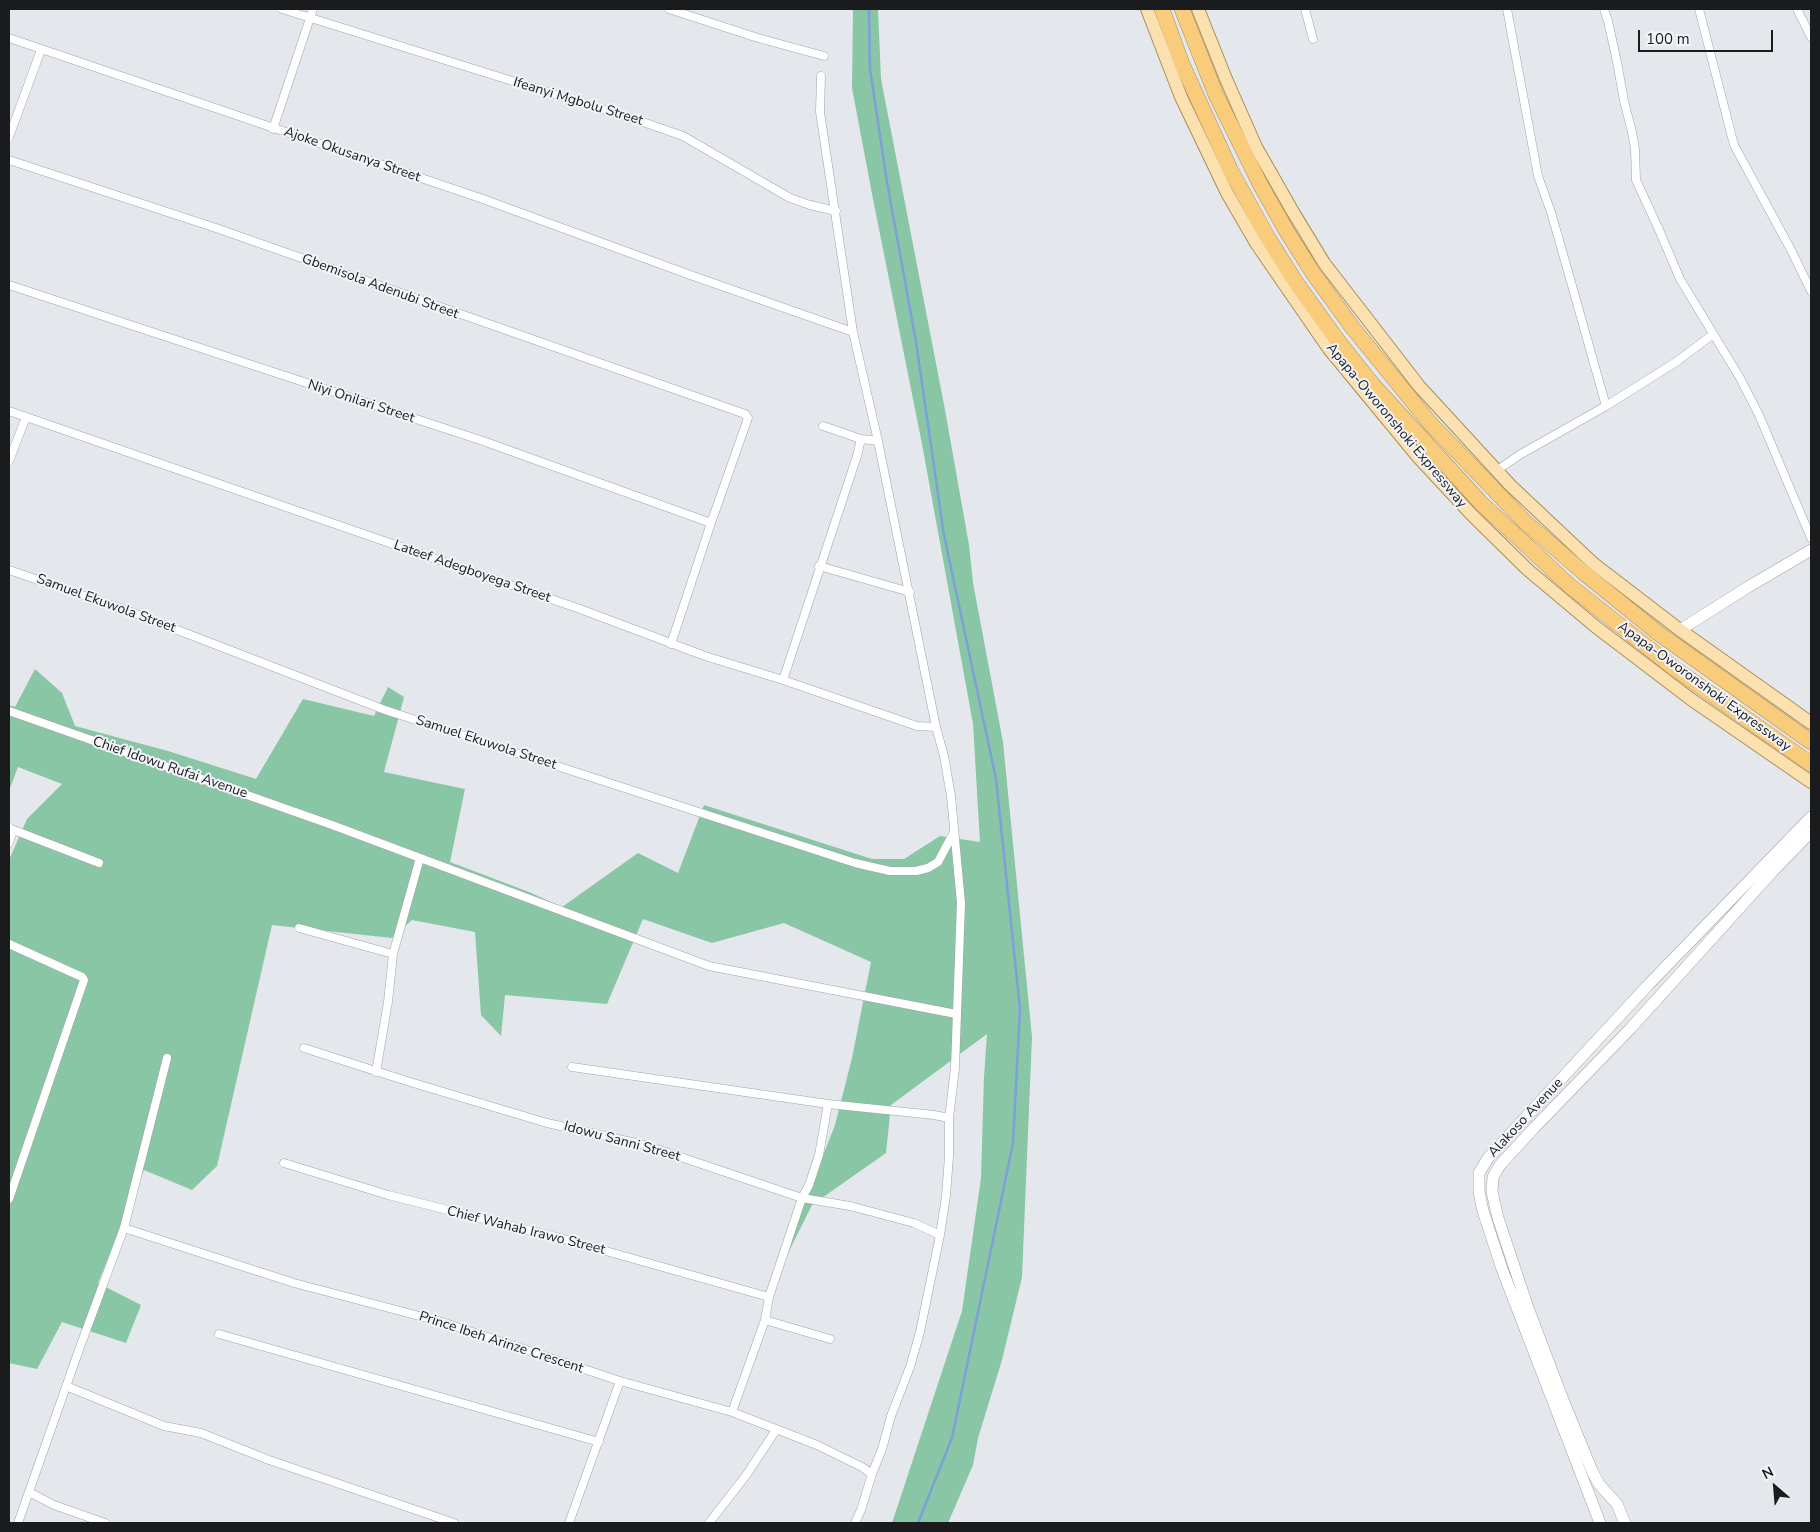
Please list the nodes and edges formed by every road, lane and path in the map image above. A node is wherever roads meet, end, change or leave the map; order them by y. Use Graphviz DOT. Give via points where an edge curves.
graph roads {
  1 [pos="282,9"];
  2 [pos="313,9"];
  3 [pos="669,9"];
  4 [pos="1147,9"];
  5 [pos="1162,9"];
  6 [pos="1182,9"];
  7 [pos="1198,9"];
  8 [pos="1305,9"];
  9 [pos="1507,9"];
  10 [pos="1604,9"];
  11 [pos="1699,9"];
  12 [pos="1797,9"];
  13 [pos="310,19"];
  14 [pos="1811,37"];
  15 [pos="9,38"];
  16 [pos="1313,38"];
  17 [pos="41,50"];
  18 [pos="824,56"];
  19 [pos="822,76"];
  20 [pos="273,129"];
  21 [pos="9,137"];
  22 [pos="9,160"];
  23 [pos="836,211"];
  24 [pos="9,285"];
  25 [pos="1811,291"];
  26 [pos="853,332"];
  27 [pos="1712,335"];
  28 [pos="1334,345"];
  29 [pos="1606,406"];
  30 [pos="9,411"];
  31 [pos="26,417"];
  32 [pos="823,426"];
  33 [pos="861,439"];
  34 [pos="878,441"];
  35 [pos="9,461"];
  36 [pos="1496,471"];
  37 [pos="1504,490"];
  38 [pos="711,523"];
  39 [pos="1811,538"];
  40 [pos="1811,550"];
  41 [pos="819,566"];
  42 [pos="9,570"];
  43 [pos="910,592"];
  44 [pos="1680,630"];
  45 [pos="671,644"];
  46 [pos="783,680"];
  47 [pos="1701,688"];
  48 [pos="1692,700"];
  49 [pos="9,711"];
  50 [pos="1811,723"];
  51 [pos="936,727"];
  52 [pos="1811,742"];
  53 [pos="1811,764"];
  54 [pos="1811,782"];
  55 [pos="1811,817"];
  56 [pos="10,827"];
  57 [pos="954,832"];
  58 [pos="1811,832"];
  59 [pos="9,843"];
  60 [pos="420,858"];
  61 [pos="98,863"];
  62 [pos="299,928"];
  63 [pos="9,944"];
  64 [pos="393,954"];
  65 [pos="956,1014"];
  66 [pos="304,1048"];
  67 [pos="167,1058"];
  68 [pos="572,1067"];
  69 [pos="376,1072"];
  70 [pos="828,1104"];
  71 [pos="949,1118"];
  72 [pos="284,1163"];
  73 [pos="802,1198"];
  74 [pos="9,1199"];
  75 [pos="124,1228"];
  76 [pos="940,1235"];
  77 [pos="769,1297"];
  78 [pos="765,1320"];
  79 [pos="218,1334"];
  80 [pos="830,1338"];
  81 [pos="620,1381"];
  82 [pos="66,1386"];
  83 [pos="732,1412"];
  84 [pos="776,1430"];
  85 [pos="599,1442"];
  86 [pos="872,1474"];
  87 [pos="29,1492"];
  88 [pos="18,1523"];
  89 [pos="105,1523"];
  90 [pos="454,1523"];
  91 [pos="569,1523"];
  92 [pos="709,1523"];
  93 [pos="855,1523"];
  94 [pos="1600,1523"];
  95 [pos="1623,1523"];
  1 -- 13 [label="street, Ifeanyi Mgbolu Street"];
  2 -- 13 [label="street"];
  3 -- 18 [label="street"];
  4 -- 28 [label="main road, Apapa-Oworonshoki Expressway" via="1181,97 1226,193 1276,274"];
  5 -- 28 [label="highway, Apapa-Oworonshoki Expressway" via="1182,64 1231,171"];
  6 -- 37 [label="highway, Apapa-Oworonshoki Expressway" via="1216,94 1260,184 1313,273 1430,423"];
  7 -- 36 [label="main road, Apapa-Oworonshoki Expressway" via="1256,146 1324,263 1419,386"];
  8 -- 16 [label="street"];
  9 -- 29 [label="street" via="1538,176"];
  10 -- 27 [label="street" via="1632,132 1636,180 1680,279"];
  11 -- 25 [label="street" via="1734,145"];
  12 -- 14 [label="street"];
  13 -- 20 [label="street"];
  13 -- 23 [label="street, Ifeanyi Mgbolu Street" via="683,136 790,198"];
  15 -- 17 [label="street, Ajoke Okusanya Street"];
  17 -- 20 [label="street, Ajoke Okusanya Street"];
  17 -- 21 [label="street"];
  19 -- 23 [label="street" via="820,112"];
  20 -- 26 [label="street, Ajoke Okusanya Street" via="483,199"];
  22 -- 38 [label="street, Gbemisola Adenubi Street" via="216,228 745,414 748,418"];
  23 -- 26 [label="street"];
  24 -- 38 [label="street, Niyi Onilari Street" via="483,441"];
  26 -- 34 [label="street"];
  27 -- 29 [label="street"];
  27 -- 39 [label="street" via="1759,415"];
  28 -- 47 [label="highway, Apapa-Oworonshoki Expressway" via="1512,533 1570,586"];
  28 -- 48 [label="main road, Apapa-Oworonshoki Expressway" via="1418,456 1471,514 1528,570"];
  29 -- 36 [label="street"];
  30 -- 31 [label="street, Lateef Adegboyega Street"];
  31 -- 35 [label="street"];
  31 -- 45 [label="street, Lateef Adegboyega Street" via="580,609"];
  32 -- 33 [label="street"];
  33 -- 34 [label="street"];
  33 -- 41 [label="street"];
  34 -- 43 [label="street"];
  36 -- 37 [label="main road, Apapa-Oworonshoki Expressway"];
  37 -- 44 [label="main road, Apapa-Oworonshoki Expressway"];
  37 -- 52 [label="highway, Apapa-Oworonshoki Expressway" via="1525,522 1628,610"];
  38 -- 45 [label="street"];
  40 -- 44 [label="street"];
  41 -- 43 [label="street"];
  41 -- 46 [label="street"];
  42 -- 57 [label="street, Samuel Ekuwola Street" via="123,609 385,710 855,863 890,871 928,868 938,862"];
  43 -- 51 [label="street"];
  44 -- 50 [label="main road, Apapa-Oworonshoki Expressway"];
  45 -- 46 [label="street, Lateef Adegboyega Street"];
  46 -- 51 [label="street, Lateef Adegboyega Street" via="917,726"];
  47 -- 48 [label="highway"];
  47 -- 53 [label="highway, Apapa-Oworonshoki Expressway"];
  48 -- 54 [label="main road, Apapa-Oworonshoki Expressway"];
  49 -- 60 [label="street, Chief Idowu Rufai Avenue"];
  51 -- 57 [label="street" via="951,796"];
  55 -- 94 [label="street, Alakoso Avenue" via="1649,984 1488,1158 1479,1173 1478,1192 1502,1269"];
  56 -- 59 [label="street"];
  56 -- 61 [label="street"];
  57 -- 65 [label="street" via="961,903"];
  58 -- 95 [label="street, Alakoso Avenue" via="1500,1165 1493,1178 1492,1197 1498,1218 1552,1372 1593,1473 1617,1504"];
  60 -- 64 [label="street"];
  60 -- 65 [label="street, Chief Idowu Rufai Avenue" via="709,966"];
  62 -- 64 [label="street"];
  63 -- 74 [label="street" via="84,980"];
  64 -- 69 [label="street"];
  65 -- 71 [label="street" via="955,1068"];
  66 -- 69 [label="street, Idowu Sanni Street"];
  67 -- 75 [label="street"];
  68 -- 70 [label="street"];
  69 -- 73 [label="street, Idowu Sanni Street" via="547,1123 645,1145"];
  70 -- 71 [label="street"];
  70 -- 73 [label="street" via="819,1155"];
  71 -- 76 [label="street" via="950,1156"];
  72 -- 77 [label="street, Chief Wahab Irawo Street" via="388,1195"];
  73 -- 76 [label="street, Idowu Sanni Street" via="870,1211 914,1223"];
  73 -- 77 [label="street"];
  75 -- 81 [label="street, Prince Ibeh Arinze Crescent" via="294,1283 442,1322"];
  75 -- 82 [label="street"];
  76 -- 86 [label="street" via="920,1332"];
  77 -- 78 [label="street"];
  78 -- 80 [label="street"];
  78 -- 83 [label="street"];
  79 -- 85 [label="street"];
  81 -- 83 [label="street, Prince Ibeh Arinze Crescent"];
  81 -- 85 [label="street"];
  82 -- 87 [label="street"];
  82 -- 90 [label="street" via="164,1426 201,1433 269,1460"];
  83 -- 84 [label="street, Prince Ibeh Arinze Crescent"];
  84 -- 86 [label="street, Prince Ibeh Arinze Crescent" via="817,1445"];
  84 -- 92 [label="street"];
  85 -- 91 [label="street"];
  86 -- 93 [label="street"];
  87 -- 88 [label="street"];
  87 -- 89 [label="street" via="54,1505"];
}
